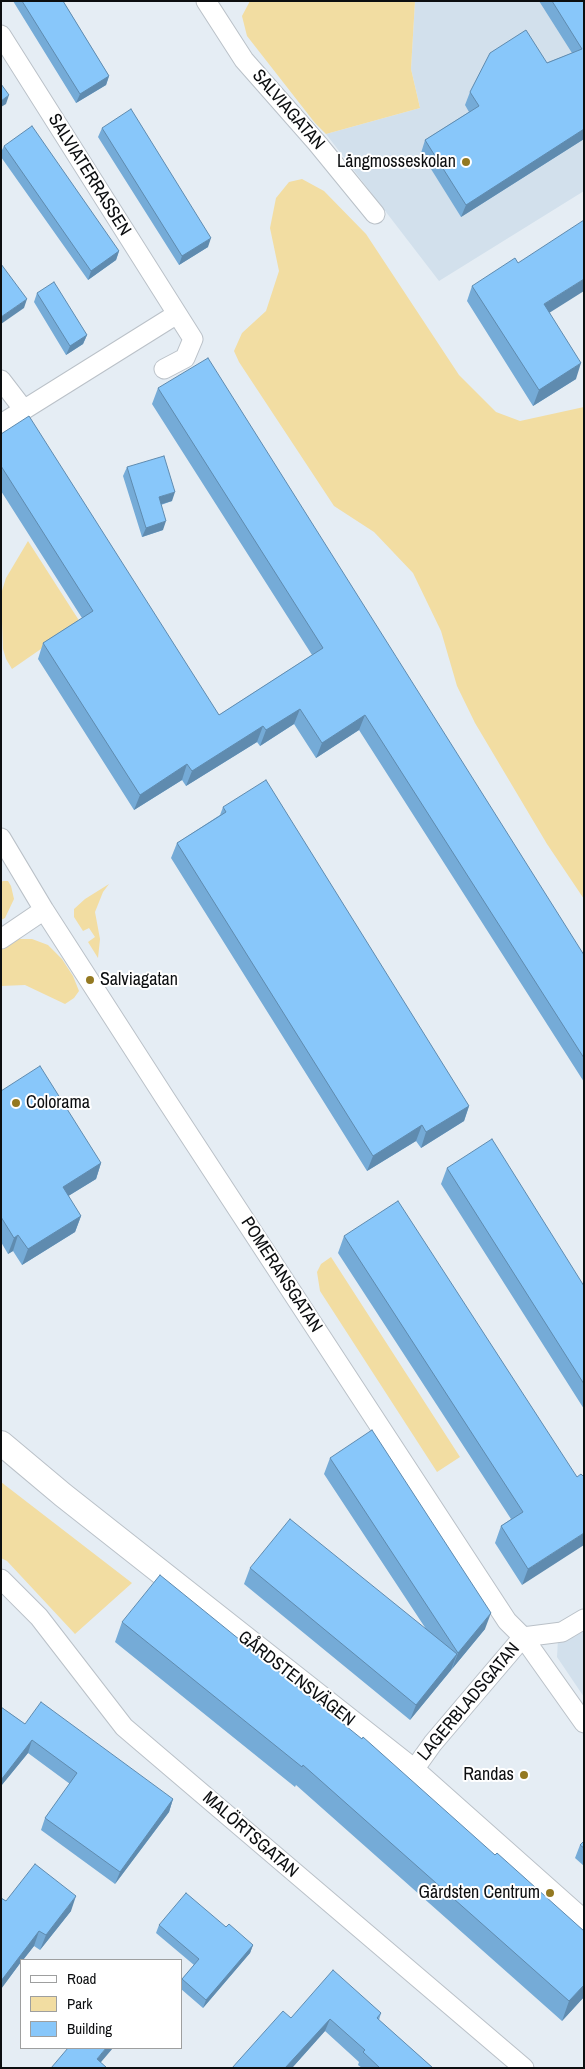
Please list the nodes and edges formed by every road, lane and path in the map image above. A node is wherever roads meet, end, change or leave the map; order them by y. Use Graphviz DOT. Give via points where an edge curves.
graph roads {
  1 [pos="206,1"];
  2 [pos="1,35"];
  3 [pos="375,214"];
  4 [pos="177,314"];
  5 [pos="164,369"];
  6 [pos="1,380"];
  7 [pos="24,410"];
  8 [pos="1,424"];
  9 [pos="1,838"];
  10 [pos="44,910"];
  11 [pos="1,939"];
  12 [pos="1,1443"];
  13 [pos="1,1579"];
  14 [pos="584,1619"];
  15 [pos="522,1637"];
  16 [pos="584,1723"];
  17 [pos="413,1771"];
  18 [pos="584,1924"];
  19 [pos="524,2068"];
  1 -- 3 [label="street, SALVIAGATAN" via="244,60"];
  2 -- 4 [label="street, SALVIATERRASSEN"];
  4 -- 5 [label="street, SALVIATERRASSEN" via="193,339 185,358"];
  4 -- 7 [label="street"];
  6 -- 7 [label="street"];
  7 -- 8 [label="street"];
  9 -- 10 [label="street"];
  10 -- 11 [label="street"];
  10 -- 15 [label="street, POMERANSGATAN" via="507,1621"];
  12 -- 17 [label="street, GÅRDSTENSVÄGEN"];
  13 -- 19 [label="street, MALÖRTSGATAN" via="40,1616 124,1727"];
  14 -- 15 [label="street, LAGERBLADSGATAN" via="562,1632"];
  15 -- 16 [label="street, POMERANSGATAN"];
  15 -- 17 [label="street, LAGERBLADSGATAN"];
  17 -- 18 [label="street, GÅRDSTENSVÄGEN"];
}
